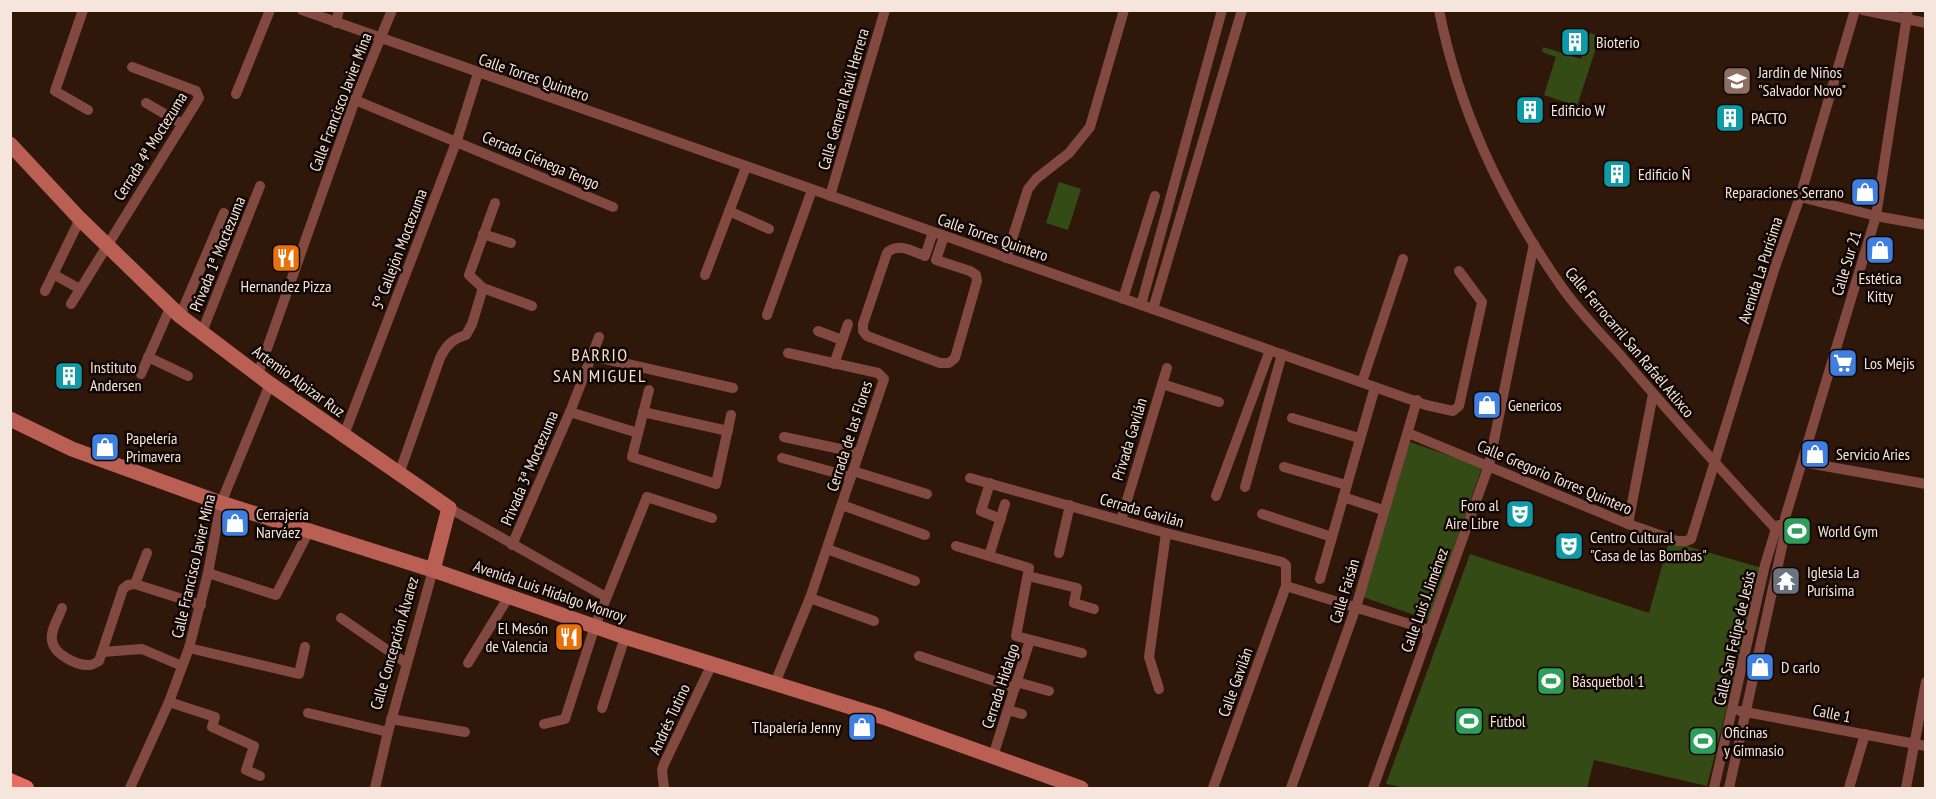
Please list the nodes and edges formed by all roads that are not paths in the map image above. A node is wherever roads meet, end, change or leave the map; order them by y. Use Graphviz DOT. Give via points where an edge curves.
graph roads {
  1 [pos="83,10"];
  2 [pos="270,10"];
  3 [pos="339,10"];
  4 [pos="392,10"];
  5 [pos="885,10"];
  6 [pos="1124,10"];
  7 [pos="1222,10"];
  8 [pos="1242,10"];
  9 [pos="1439,10"];
  10 [pos="1855,10"];
  11 [pos="1863,10"];
  12 [pos="309,12"];
  13 [pos="1907,15"];
  14 [pos="336,23"];
  15 [pos="1926,23"];
  16 [pos="379,39"];
  17 [pos="132,67"];
  18 [pos="478,73"];
  19 [pos="236,94"];
  20 [pos="355,100"];
  21 [pos="146,103"];
  22 [pos="88,110"];
  23 [pos="183,124"];
  24 [pos="456,140"];
  25 [pos="10,144"];
  26 [pos="746,167"];
  27 [pos="260,186"];
  28 [pos="812,190"];
  29 [pos="830,196"];
  30 [pos="1155,196"];
  31 [pos="1800,197"];
  32 [pos="495,203"];
  33 [pos="613,207"];
  34 [pos="729,211"];
  35 [pos="224,213"];
  36 [pos="1876,216"];
  37 [pos="80,219"];
  38 [pos="1926,225"];
  39 [pos="769,229"];
  40 [pos="933,232"];
  41 [pos="483,234"];
  42 [pos="944,236"];
  43 [pos="511,243"];
  44 [pos="1534,244"];
  45 [pos="106,245"];
  46 [pos="1006,258"];
  47 [pos="1403,259"];
  48 [pos="1460,272"];
  49 [pos="53,274"];
  50 [pos="705,275"];
  51 [pos="483,288"];
  52 [pos="80,289"];
  53 [pos="45,291"];
  54 [pos="1124,299"];
  55 [pos="71,304"];
  56 [pos="1141,305"];
  57 [pos="532,306"];
  58 [pos="1153,309"];
  59 [pos="175,312"];
  60 [pos="767,315"];
  61 [pos="848,324"];
  62 [pos="202,332"];
  63 [pos="818,332"];
  64 [pos="599,337"];
  65 [pos="842,340"];
  66 [pos="1270,350"];
  67 [pos="788,353"];
  68 [pos="1282,354"];
  69 [pos="592,356"];
  70 [pos="148,357"];
  71 [pos="834,364"];
  72 [pos="1167,368"];
  73 [pos="141,374"];
  74 [pos="258,374"];
  75 [pos="188,375"];
  76 [pos="1362,382"];
  77 [pos="270,384"];
  78 [pos="1162,384"];
  79 [pos="1375,387"];
  80 [pos="733,388"];
  81 [pos="649,390"];
  82 [pos="1653,394"];
  83 [pos="1416,400"];
  84 [pos="1219,402"];
  85 [pos="570,412"];
  86 [pos="644,412"];
  87 [pos="731,415"];
  88 [pos="1292,418"];
  89 [pos="10,420"];
  90 [pos="728,431"];
  91 [pos="638,433"];
  92 [pos="1408,433"];
  93 [pos="344,435"];
  94 [pos="784,437"];
  95 [pos="1359,438"];
  96 [pos="859,453"];
  97 [pos="782,458"];
  98 [pos="1802,462"];
  99 [pos="1715,464"];
  100 [pos="1490,465"];
  101 [pos="1284,467"];
  102 [pos="399,474"];
  103 [pos="852,474"];
  104 [pos="970,478"];
  105 [pos="990,483"];
  106 [pos="1926,484"];
  107 [pos="1346,485"];
  108 [pos="1245,487"];
  109 [pos="927,494"];
  110 [pos="1216,496"];
  111 [pos="1343,497"];
  112 [pos="221,503"];
  113 [pos="1005,504"];
  114 [pos="842,505"];
  115 [pos="1070,505"];
  116 [pos="449,508"];
  117 [pos="1383,510"];
  118 [pos="1262,514"];
  119 [pos="712,518"];
  120 [pos="1001,519"];
  121 [pos="1121,520"];
  122 [pos="1628,524"];
  123 [pos="309,531"];
  124 [pos="1780,531"];
  125 [pos="1166,532"];
  126 [pos="925,535"];
  127 [pos="1332,537"];
  128 [pos="1691,539"];
  129 [pos="512,545"];
  130 [pos="956,546"];
  131 [pos="827,549"];
  132 [pos="147,553"];
  133 [pos="1059,553"];
  134 [pos="989,556"];
  135 [pos="433,570"];
  136 [pos="208,573"];
  137 [pos="1028,576"];
  138 [pos="1320,579"];
  139 [pos="915,581"];
  140 [pos="135,584"];
  141 [pos="1286,586"];
  142 [pos="509,596"];
  143 [pos="606,597"];
  144 [pos="810,598"];
  145 [pos="201,605"];
  146 [pos="1356,607"];
  147 [pos="62,608"];
  148 [pos="1094,609"];
  149 [pos="341,618"];
  150 [pos="874,621"];
  151 [pos="595,626"];
  152 [pos="1429,630"];
  153 [pos="625,637"];
  154 [pos="1030,640"];
  155 [pos="305,647"];
  156 [pos="189,648"];
  157 [pos="102,652"];
  158 [pos="1082,653"];
  159 [pos="919,656"];
  160 [pos="406,663"];
  161 [pos="468,663"];
  162 [pos="712,664"];
  163 [pos="182,666"];
  164 [pos="1926,682"];
  165 [pos="775,683"];
  166 [pos="1016,685"];
  167 [pos="1159,689"];
  168 [pos="1049,691"];
  169 [pos="169,702"];
  170 [pos="602,708"];
  171 [pos="1008,710"];
  172 [pos="1733,710"];
  173 [pos="1747,712"];
  174 [pos="308,713"];
  175 [pos="1022,714"];
  176 [pos="391,719"];
  177 [pos="544,724"];
  178 [pos="388,732"];
  179 [pos="465,732"];
  180 [pos="1865,735"];
  181 [pos="1920,745"];
  182 [pos="993,756"];
  183 [pos="260,776"];
  184 [pos="10,781"];
  185 [pos="26,789"];
  186 [pos="130,789"];
  187 [pos="375,789"];
  188 [pos="664,789"];
  189 [pos="1081,789"];
  190 [pos="1213,789"];
  191 [pos="1291,789"];
  192 [pos="1373,789"];
  193 [pos="1714,789"];
  194 [pos="1729,789"];
  195 [pos="1849,789"];
  196 [pos="1906,789"];
  1 -- 22 [label="street" via="55,91"];
  2 -- 19 [label="street"];
  3 -- 14 [label="street"];
  4 -- 16 [label="street, Calle Francisco Javier Mina"];
  5 -- 29 [label="street, Calle General Raúl Herrera"];
  6 -- 46 [label="street" via="1090,127 1069,153 1028,189"];
  7 -- 56 [label="street"];
  8 -- 58 [label="street"];
  9 -- 44 [label="street, Calle Ferrocarril San Rafaél Atlixco" via="1466,111 1512,208"];
  10 -- 31 [label="street, Avenida La Purísima"];
  11 -- 13 [label="street"];
  12 -- 14 [label="street"];
  13 -- 15 [label="street"];
  13 -- 36 [label="street, Calle Sur 21"];
  14 -- 16 [label="street"];
  16 -- 18 [label="street, Calle Torres Quintero"];
  16 -- 20 [label="street, Calle Francisco Javier Mina"];
  17 -- 23 [label="street, Cerrada 4ª Moctezuma" via="199,94"];
  18 -- 24 [label="street, 5º Callejón Moctezuma"];
  18 -- 26 [label="street, Calle Torres Quintero"];
  20 -- 24 [label="street, Cerrada Ciénega Tengo"];
  20 -- 74 [label="street, Calle Francisco Javier Mina"];
  21 -- 23 [label="street"];
  23 -- 45 [label="street, Cerrada 4ª Moctezuma"];
  24 -- 33 [label="street, Cerrada Ciénega Tengo"];
  24 -- 93 [label="street, 5º Callejón Moctezuma"];
  25 -- 37 [label="street, Artemio Alpizar Ruz"];
  26 -- 28 [label="street, Calle Torres Quintero"];
  26 -- 34 [label="street"];
  27 -- 62 [label="street, Privada 1ª Moctezuma"];
  28 -- 29 [label="street, Calle Torres Quintero"];
  28 -- 60 [label="street"];
  29 -- 40 [label="street, Calle Torres Quintero"];
  30 -- 54 [label="street"];
  31 -- 36 [label="street"];
  31 -- 99 [label="street, Avenida La Purísima"];
  32 -- 41 [label="street"];
  34 -- 39 [label="street"];
  34 -- 50 [label="street"];
  35 -- 59 [label="street"];
  36 -- 38 [label="street"];
  36 -- 98 [label="street, Calle Sur 21"];
  37 -- 45 [label="street, Artemio Alpizar Ruz"];
  37 -- 49 [label="street"];
  40 -- 42 [label="street, Calle Torres Quintero"];
  40 -- 42 [label="street" via="925,256 901,247 887,253 863,331 867,336 949,363 955,358 977,281 970,271 936,260"];
  41 -- 43 [label="street"];
  41 -- 51 [label="street" via="469,275"];
  42 -- 46 [label="street, Calle Torres Quintero"];
  44 -- 82 [label="street, Calle Ferrocarril San Rafaél Atlixco" via="1560,286"];
  44 -- 100 [label="street, Calle Luis J. Jiménez"];
  45 -- 52 [label="street, Cerrada 4ª Moctezuma"];
  45 -- 59 [label="street, Artemio Alpizar Ruz"];
  46 -- 54 [label="street, Calle Torres Quintero"];
  47 -- 76 [label="street"];
  48 -- 83 [label="street, Calle Torres Quintero" via="1482,302 1459,406 1453,411"];
  49 -- 52 [label="street"];
  49 -- 53 [label="street"];
  51 -- 57 [label="street"];
  51 -- 102 [label="street" via="466,335 446,346 440,358"];
  52 -- 55 [label="street, Cerrada 4ª Moctezuma"];
  54 -- 56 [label="street, Calle Torres Quintero"];
  56 -- 58 [label="street, Calle Torres Quintero"];
  58 -- 66 [label="street, Calle Torres Quintero"];
  59 -- 62 [label="street, Artemio Alpizar Ruz"];
  59 -- 70 [label="street"];
  61 -- 65 [label="street"];
  62 -- 74 [label="street, Artemio Alpizar Ruz"];
  63 -- 65 [label="street"];
  64 -- 69 [label="street, Privada 3ª Moctezuma"];
  65 -- 71 [label="street"];
  66 -- 68 [label="street, Calle Torres Quintero"];
  66 -- 110 [label="street"];
  67 -- 71 [label="street, Cerrada de las Flores"];
  68 -- 76 [label="street, Calle Torres Quintero"];
  68 -- 108 [label="street"];
  69 -- 80 [label="street"];
  69 -- 85 [label="street, Privada 3ª Moctezuma"];
  70 -- 73 [label="street"];
  70 -- 75 [label="street"];
  71 -- 96 [label="street, Cerrada de las Flores" via="879,373 884,379"];
  72 -- 78 [label="street, Privada Gavilán"];
  74 -- 77 [label="street, Artemio Alpizar Ruz"];
  76 -- 79 [label="street, Calle Torres Quintero"];
  77 -- 93 [label="street, Artemio Alpizar Ruz"];
  77 -- 112 [label="street, Calle Francisco Javier Mina"];
  78 -- 84 [label="street"];
  78 -- 121 [label="street, Privada Gavilán"];
  79 -- 83 [label="street, Calle Torres Quintero"];
  79 -- 95 [label="street"];
  81 -- 86 [label="street"];
  82 -- 99 [label="street, Calle Ferrocarril San Rafaél Atlixco"];
  82 -- 122 [label="street"];
  83 -- 92 [label="street, Calle Faisán"];
  85 -- 91 [label="street"];
  85 -- 129 [label="street, Privada 3ª Moctezuma"];
  86 -- 90 [label="street"];
  86 -- 91 [label="street"];
  87 -- 90 [label="street"];
  88 -- 95 [label="street"];
  89 -- 112 [label="street, Avenida Luis Hidalgo Monroy" via="72,449"];
  90 -- 91 [label="street" via="716,484 632,457"];
  92 -- 100 [label="street, Calle Gregorio Torres Quintero"];
  92 -- 117 [label="street, Calle Faisán"];
  93 -- 102 [label="street, Artemio Alpizar Ruz"];
  94 -- 96 [label="street"];
  95 -- 107 [label="street"];
  96 -- 103 [label="street, Cerrada de las Flores"];
  97 -- 103 [label="street"];
  98 -- 106 [label="street"];
  98 -- 124 [label="street, Calle Sur 21"];
  99 -- 124 [label="street, Calle Ferrocarril San Rafaél Atlixco"];
  99 -- 128 [label="street, Avenida La Purísima"];
  100 -- 122 [label="street, Calle Gregorio Torres Quintero"];
  100 -- 152 [label="street, Calle Luis J. Jiménez"];
  101 -- 107 [label="street"];
  102 -- 116 [label="street, Artemio Alpizar Ruz"];
  103 -- 109 [label="street"];
  103 -- 114 [label="street, Cerrada de las Flores"];
  104 -- 105 [label="street, Cerrada Gavilán"];
  105 -- 115 [label="street, Cerrada Gavilán"];
  105 -- 120 [label="street" via="981,511"];
  107 -- 111 [label="street"];
  111 -- 117 [label="street"];
  111 -- 127 [label="street"];
  112 -- 123 [label="street, Avenida Luis Hidalgo Monroy"];
  112 -- 136 [label="street, Calle Francisco Javier Mina"];
  113 -- 120 [label="street"];
  114 -- 126 [label="street"];
  114 -- 131 [label="street, Cerrada de las Flores"];
  115 -- 121 [label="street, Cerrada Gavilán"];
  115 -- 133 [label="street"];
  116 -- 129 [label="street, Artemio Alpizar Ruz"];
  116 -- 135 [label="street, Calle Concepción Álvarez"];
  117 -- 146 [label="street, Calle Faisán"];
  118 -- 127 [label="street"];
  119 -- 143 [label="street" via="647,497"];
  120 -- 134 [label="street"];
  121 -- 125 [label="street, Cerrada Gavilán"];
  122 -- 128 [label="street, Calle Gregorio Torres Quintero" via="1677,542"];
  123 -- 135 [label="street, Avenida Luis Hidalgo Monroy"];
  123 -- 136 [label="street" via="276,594"];
  124 -- 172 [label="street, Calle San Felipe de Jesús" via="1765,565"];
  124 -- 173 [label="street, Calle San Felipe de Jesús"];
  125 -- 141 [label="street, Cerrada Gavilán" via="1282,562 1287,569"];
  125 -- 167 [label="street" via="1149,657"];
  127 -- 138 [label="street"];
  129 -- 143 [label="street, Artemio Alpizar Ruz"];
  130 -- 134 [label="street"];
  131 -- 139 [label="street"];
  131 -- 144 [label="street, Cerrada de las Flores"];
  132 -- 140 [label="street"];
  134 -- 137 [label="street" via="1029,568"];
  135 -- 142 [label="street, Avenida Luis Hidalgo Monroy"];
  135 -- 160 [label="street, Calle Concepción Álvarez"];
  136 -- 145 [label="street, Calle Francisco Javier Mina"];
  137 -- 148 [label="street" via="1077,588 1074,603"];
  137 -- 154 [label="street, Cerrada Hidalgo" via="1016,636"];
  140 -- 145 [label="street"];
  140 -- 157 [label="street" via="123,589"];
  141 -- 146 [label="street"];
  141 -- 190 [label="street, Calle Gavilán"];
  142 -- 151 [label="street, Avenida Luis Hidalgo Monroy"];
  142 -- 161 [label="street"];
  143 -- 151 [label="street"];
  144 -- 150 [label="street"];
  144 -- 165 [label="street, Cerrada de las Flores"];
  145 -- 156 [label="street, Calle Francisco Javier Mina"];
  146 -- 152 [label="street"];
  146 -- 191 [label="street, Calle Faisán"];
  147 -- 157 [label="street" via="51,637 53,648 92,665 99,661"];
  149 -- 160 [label="street"];
  151 -- 153 [label="street, Avenida Luis Hidalgo Monroy"];
  151 -- 177 [label="street" via="565,719"];
  152 -- 192 [label="street, Calle Luis J. Jiménez"];
  153 -- 162 [label="street, Avenida Luis Hidalgo Monroy"];
  153 -- 170 [label="street"];
  154 -- 158 [label="street"];
  154 -- 166 [label="street, Cerrada Hidalgo"];
  155 -- 156 [label="street" via="299,674"];
  156 -- 163 [label="street, Calle Francisco Javier Mina"];
  157 -- 163 [label="street" via="142,649"];
  159 -- 166 [label="street"];
  160 -- 176 [label="street, Calle Concepción Álvarez"];
  162 -- 165 [label="street, Avenida Luis Hidalgo Monroy"];
  162 -- 188 [label="street, Andrés Tutino" via="664,764"];
  163 -- 169 [label="street, Calle Francisco Javier Mina"];
  164 -- 181 [label="street"];
  165 -- 182 [label="street, Avenida Luis Hidalgo Monroy"];
  166 -- 168 [label="street"];
  166 -- 171 [label="street, Cerrada Hidalgo"];
  169 -- 183 [label="street" via="216,717 212,727 254,746 246,770"];
  169 -- 186 [label="street, Calle Francisco Javier Mina"];
  171 -- 175 [label="street"];
  171 -- 182 [label="street, Cerrada Hidalgo"];
  172 -- 173 [label="street, Calle 1"];
  172 -- 193 [label="street, Calle San Felipe de Jesús"];
  173 -- 180 [label="street, Calle 1"];
  173 -- 194 [label="street, Calle San Felipe de Jesús"];
  174 -- 178 [label="street"];
  176 -- 178 [label="street, Calle Concepción Álvarez"];
  176 -- 179 [label="street"];
  178 -- 187 [label="street, Calle Concepción Álvarez"];
  180 -- 181 [label="street, Calle 1"];
  180 -- 195 [label="street"];
  181 -- 196 [label="street"];
  182 -- 189 [label="street, Avenida Luis Hidalgo Monroy"];
  184 -- 185 [label="main road"];
}
